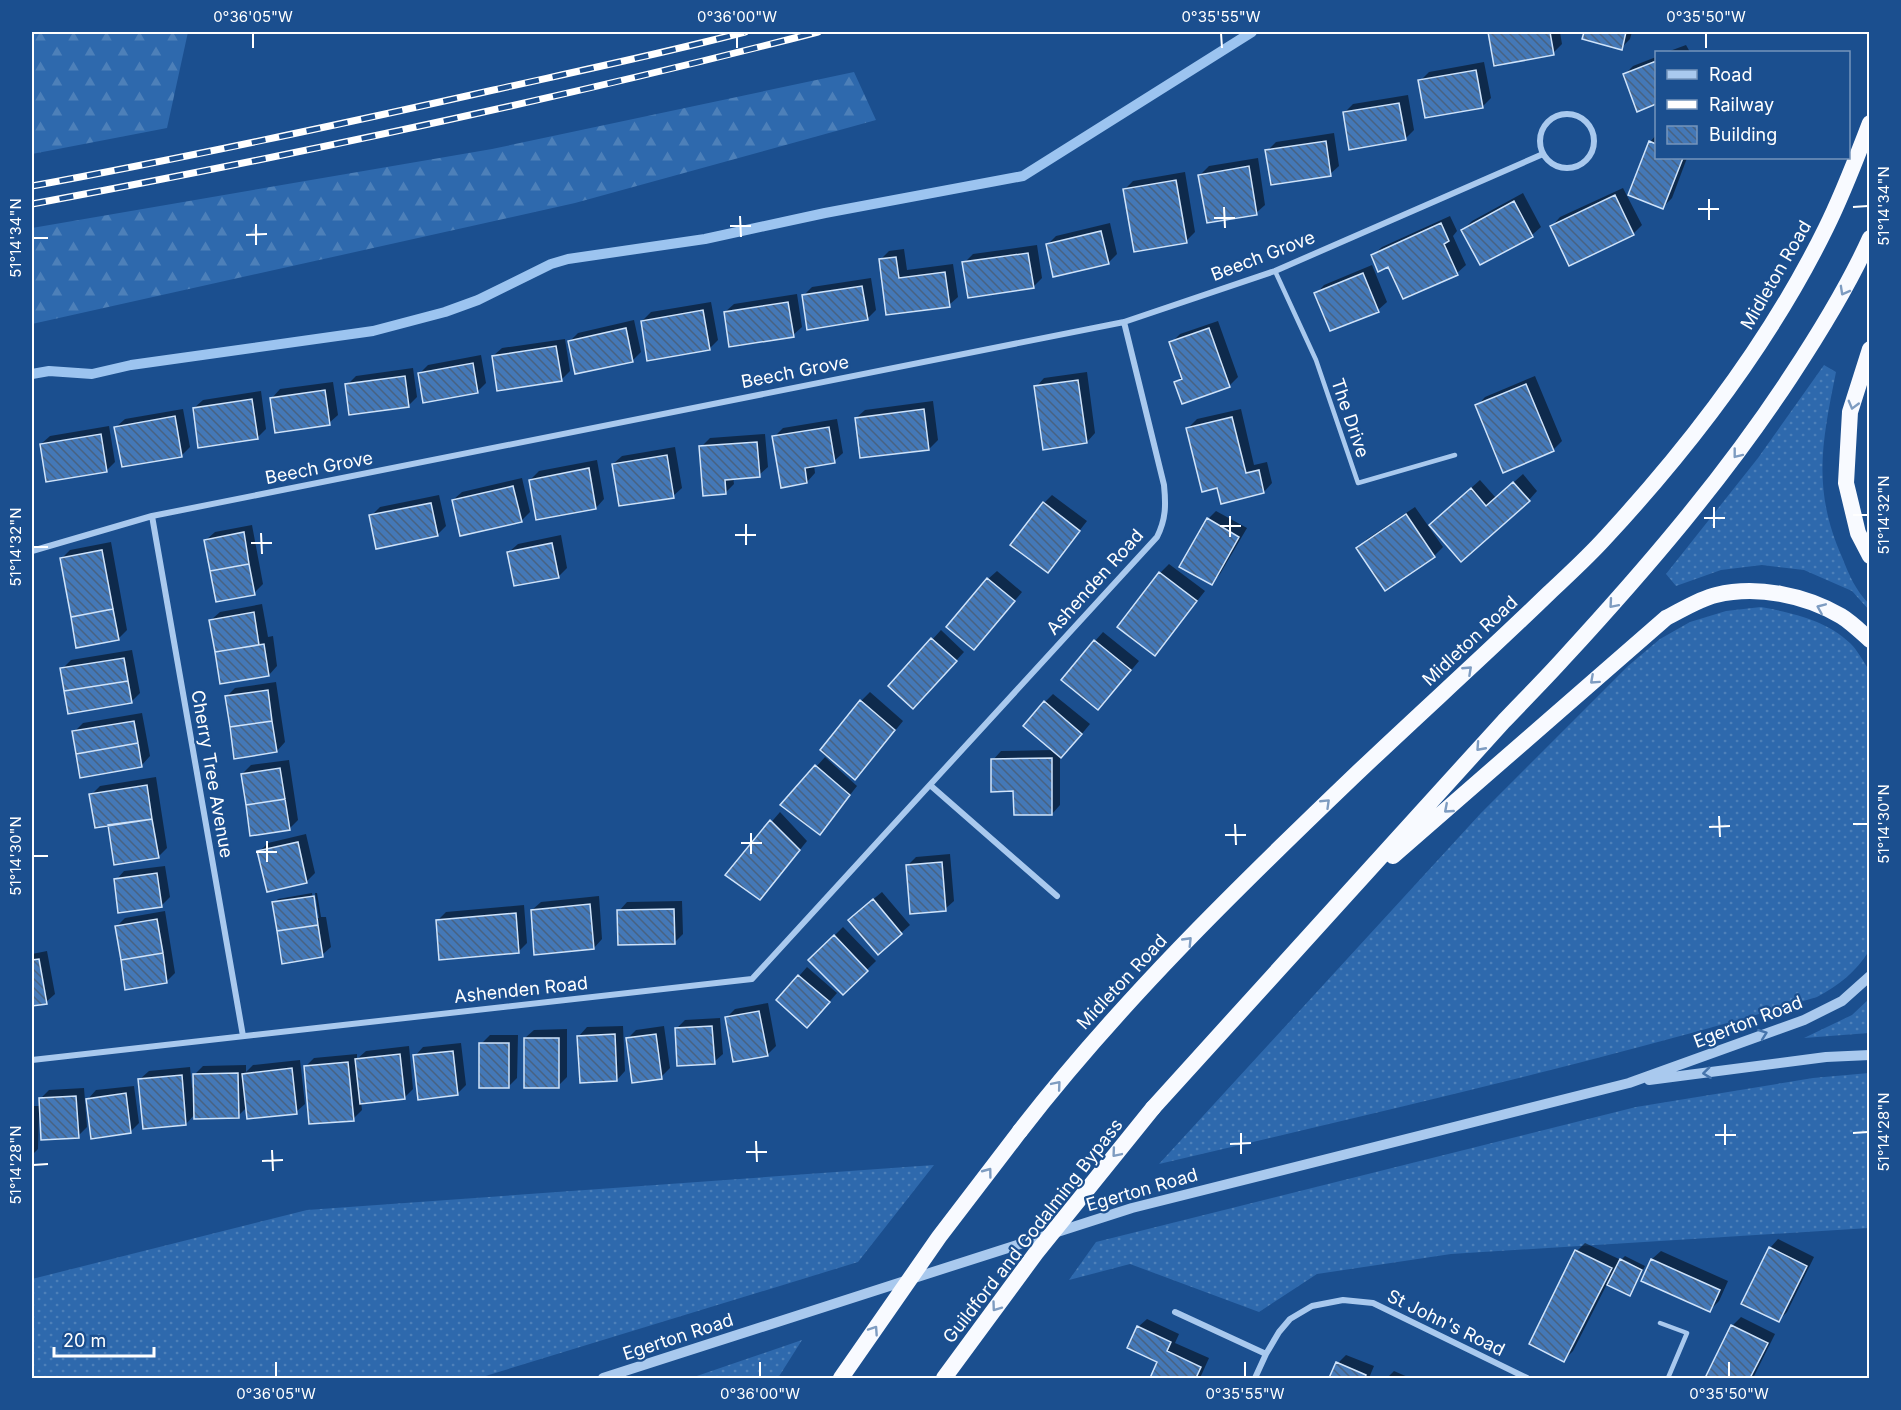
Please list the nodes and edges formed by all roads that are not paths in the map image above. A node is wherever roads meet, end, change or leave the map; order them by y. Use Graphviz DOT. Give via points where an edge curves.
graph roads {
  1 [pos="1869,123"];
  2 [pos="1543,154"];
  3 [pos="1869,238"];
  4 [pos="1275,271"];
  5 [pos="1124,322"];
  6 [pos="1869,349"];
  7 [pos="1455,455"];
  8 [pos="152,516"];
  9 [pos="32,551"];
  10 [pos="1869,556"];
  11 [pos="1869,640"];
  12 [pos="930,785"];
  13 [pos="1057,896"];
  14 [pos="1334,907"];
  15 [pos="1869,976"];
  16 [pos="243,1036"];
  17 [pos="1869,1055"];
  18 [pos="32,1060"];
  19 [pos="1629,1083"];
  20 [pos="1175,1312"];
  21 [pos="1660,1323"];
  22 [pos="1266,1354"];
  23 [pos="603,1378"];
  24 [pos="841,1378"];
  25 [pos="944,1378"];
  26 [pos="1255,1378"];
  27 [pos="1527,1378"];
  28 [pos="1668,1378"];
  24 -- 1 [label="highway, Midleton Road, one-way, bridge" via="939,1237 1089,1047 1189,939 1355,775 1605,538 1722,399 1797,281 1839,200"];
  2 -- 2 [label="street" via="1540,136 1548,121 1556,116 1573,114 1593,131 1593,149 1583,164 1565,168"];
  2 -- 4 [label="street, Beech Grove"];
  3 -- 14 [label="highway, one-way" via="1819,333 1704,498 1570,652"];
  4 -- 5 [label="street, Beech Grove"];
  4 -- 7 [label="lane, The Drive" via="1316,360 1358,483"];
  5 -- 8 [label="street, Beech Grove"];
  5 -- 12 [label="street, Ashenden Road" via="1164,485 1165,520 1157,537"];
  6 -- 10 [label="highway, one-way" via="1850,412 1846,483 1858,533"];
  8 -- 9 [label="street, Beech Grove"];
  8 -- 16 [label="street, Cherry Tree Avenue"];
  11 -- 14 [label="highway, one-way" via="1842,616 1799,598 1773,593 1716,595 1666,618"];
  12 -- 13 [label="street"];
  12 -- 16 [label="street, Ashenden Road" via="753,979"];
  14 -- 25 [label="highway, Guildford and Godalming Bypass, one-way, bridge" via="1153,1108 1036,1253"];
  19 -- 15 [label="street, Egerton Road, one-way" via="1804,1020 1842,1001"];
  16 -- 18 [label="street, Ashenden Road"];
  17 -- 19 [label="street, Egerton Road, one-way"];
  19 -- 23 [label="street, Egerton Road" via="1132,1208"];
  20 -- 22 [label="street"];
  21 -- 28 [label="lane" via="1687,1334"];
  22 -- 26 [label="street, St John's Road"];
  22 -- 27 [label="street, St John's Road" via="1290,1319 1312,1306 1343,1300 1373,1303"];
}
